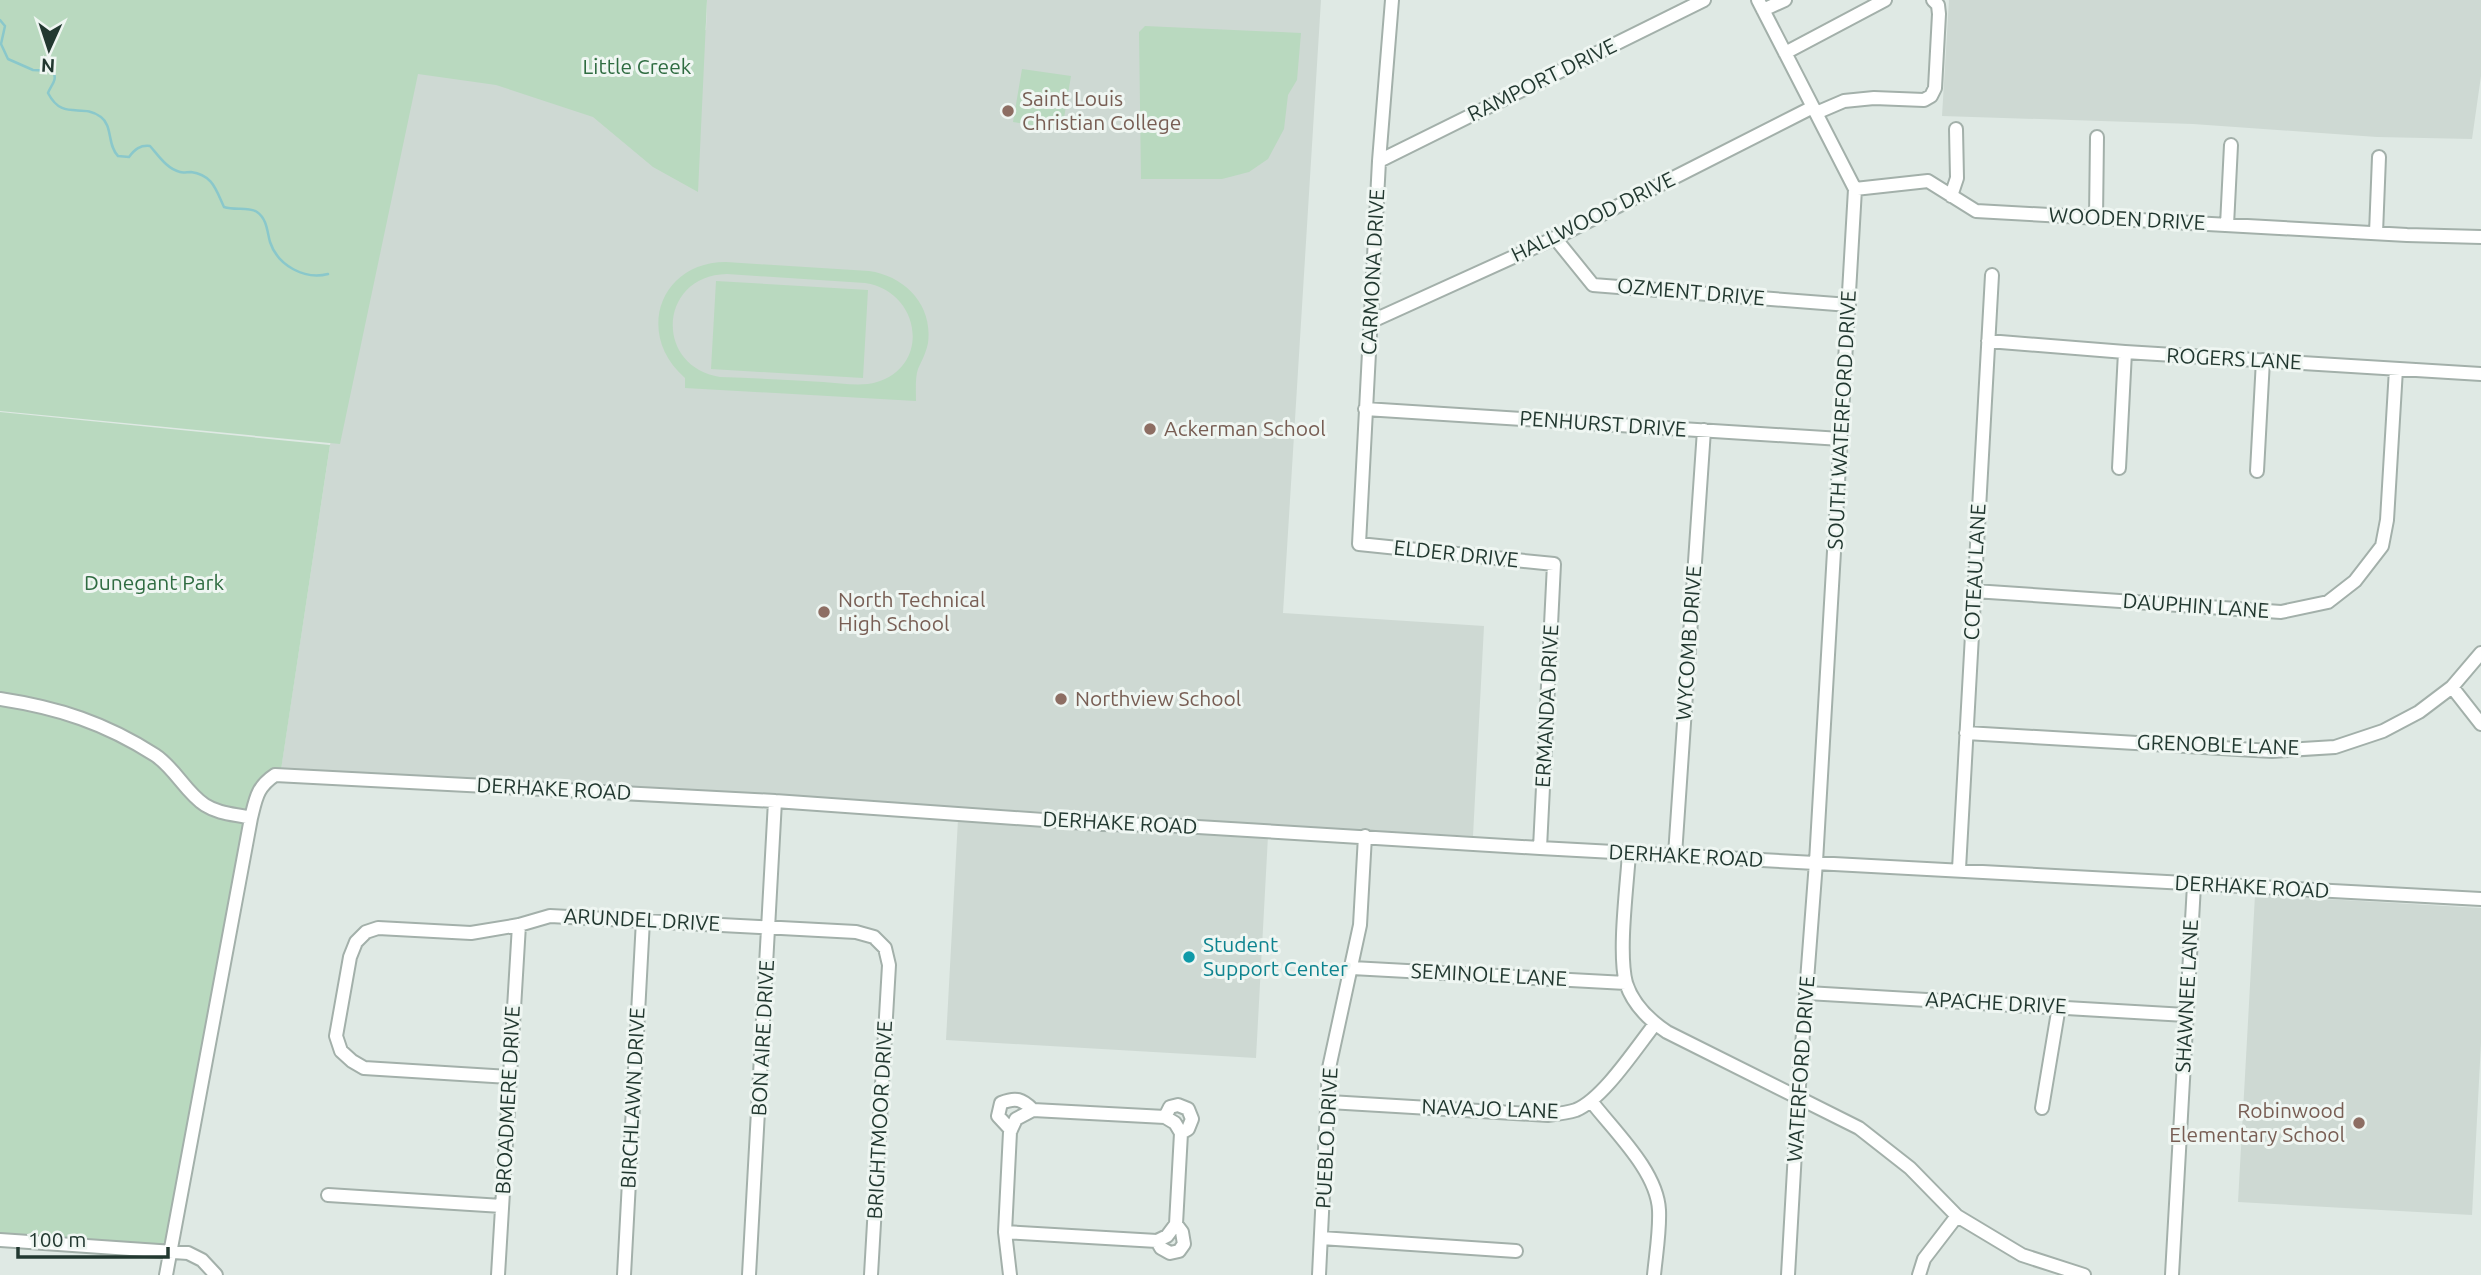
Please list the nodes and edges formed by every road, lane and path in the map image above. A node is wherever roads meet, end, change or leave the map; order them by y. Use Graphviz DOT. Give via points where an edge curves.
graph roads {
  1 [pos="1392,0"];
  2 [pos="1704,0"];
  3 [pos="1785,0"];
  4 [pos="1885,0"];
  5 [pos="1933,0"];
  6 [pos="1761,5"];
  7 [pos="1785,53"];
  8 [pos="1815,110"];
  9 [pos="1956,129"];
  10 [pos="2096,137"];
  11 [pos="2231,145"];
  12 [pos="2379,157"];
  13 [pos="1379,161"];
  14 [pos="1856,189"];
  15 [pos="1951,196"];
  16 [pos="2096,218"];
  17 [pos="2227,225"];
  18 [pos="2376,233"];
  19 [pos="2481,237"];
  20 [pos="1555,238"];
  21 [pos="1992,275"];
  22 [pos="1849,305"];
  23 [pos="1370,322"];
  24 [pos="1988,341"];
  25 [pos="2125,352"];
  26 [pos="2263,360"];
  27 [pos="2396,369"];
  28 [pos="2481,374"];
  29 [pos="1365,409"];
  30 [pos="1704,430"];
  31 [pos="1841,439"];
  32 [pos="2119,468"];
  33 [pos="2257,471"];
  34 [pos="1359,544"];
  35 [pos="1554,564"];
  36 [pos="1974,591"];
  37 [pos="2481,653"];
  38 [pos="2452,687"];
  39 [pos="0,699"];
  40 [pos="2481,723"];
  41 [pos="1966,733"];
  42 [pos="775,801"];
  43 [pos="251,818"];
  44 [pos="1365,836"];
  45 [pos="1540,848"];
  46 [pos="1629,853"];
  47 [pos="1675,855"];
  48 [pos="1816,862"];
  49 [pos="1959,869"];
  50 [pos="2194,885"];
  51 [pos="2481,899"];
  52 [pos="643,920"];
  53 [pos="519,925"];
  54 [pos="769,926"];
  55 [pos="889,965"];
  56 [pos="1352,968"];
  57 [pos="1626,983"];
  58 [pos="1807,993"];
  59 [pos="2059,1006"];
  60 [pos="2186,1015"];
  61 [pos="1655,1024"];
  62 [pos="509,1077"];
  63 [pos="1798,1099"];
  64 [pos="1329,1101"];
  65 [pos="1591,1101"];
  66 [pos="2042,1108"];
  67 [pos="1033,1110"];
  68 [pos="1165,1117"];
  69 [pos="1014,1125"];
  70 [pos="1181,1133"];
  71 [pos="328,1195"];
  72 [pos="502,1206"];
  73 [pos="1957,1216"];
  74 [pos="1176,1224"];
  75 [pos="1005,1231"];
  76 [pos="1321,1238"];
  77 [pos="0,1240"];
  78 [pos="1157,1241"];
  79 [pos="171,1251"];
  80 [pos="1516,1251"];
  81 [pos="166,1275"];
  82 [pos="216,1275"];
  83 [pos="498,1275"];
  84 [pos="624,1275"];
  85 [pos="749,1275"];
  86 [pos="871,1275"];
  87 [pos="1010,1275"];
  88 [pos="1319,1275"];
  89 [pos="1654,1275"];
  90 [pos="1788,1275"];
  91 [pos="1919,1275"];
  92 [pos="2084,1275"];
  93 [pos="2172,1275"];
  1 -- 13 [label="street, CARMONA DRIVE"];
  2 -- 13 [label="street, RAMPORT DRIVE"];
  3 -- 6 [label="street"];
  4 -- 7 [label="street"];
  5 -- 8 [label="street, HALLWOOD DRIVE" via="1939,14 1931,96 1924,100 1844,101"];
  6 -- 7 [label="street"];
  7 -- 8 [label="street"];
  8 -- 14 [label="street"];
  8 -- 20 [label="street, HALLWOOD DRIVE"];
  9 -- 15 [label="street" via="1957,178"];
  10 -- 16 [label="street"];
  11 -- 17 [label="street"];
  12 -- 18 [label="street"];
  13 -- 23 [label="street, CARMONA DRIVE"];
  14 -- 15 [label="street, WOODEN DRIVE" via="1928,181"];
  14 -- 22 [label="street, SOUTH WATERFORD DRIVE"];
  15 -- 16 [label="street, WOODEN DRIVE" via="1976,211"];
  16 -- 17 [label="street, WOODEN DRIVE"];
  17 -- 18 [label="street, WOODEN DRIVE"];
  18 -- 19 [label="street, WOODEN DRIVE"];
  20 -- 22 [label="street, OZMENT DRIVE" via="1592,285"];
  20 -- 23 [label="street, HALLWOOD DRIVE"];
  21 -- 24 [label="street, COTEAU LANE"];
  22 -- 31 [label="street, SOUTH WATERFORD DRIVE"];
  23 -- 29 [label="street, CARMONA DRIVE"];
  24 -- 25 [label="street, ROGERS LANE"];
  24 -- 36 [label="street, COTEAU LANE"];
  25 -- 26 [label="street, ROGERS LANE"];
  25 -- 32 [label="street"];
  26 -- 27 [label="street, ROGERS LANE"];
  26 -- 33 [label="street"];
  27 -- 28 [label="street, ROGERS LANE"];
  27 -- 36 [label="street, DAUPHIN LANE" via="2382,546 2355,582 2328,601 2281,612"];
  29 -- 30 [label="street, PENHURST DRIVE"];
  29 -- 34 [label="street, CARMONA DRIVE"];
  30 -- 31 [label="street, PENHURST DRIVE"];
  30 -- 47 [label="street, WYCOMB DRIVE"];
  31 -- 48 [label="street, SOUTH WATERFORD DRIVE"];
  34 -- 35 [label="street, ELDER DRIVE"];
  35 -- 45 [label="street, ERMANDA DRIVE"];
  36 -- 41 [label="street, COTEAU LANE"];
  37 -- 38 [label="street, GRENOBLE LANE"];
  38 -- 40 [label="street"];
  38 -- 41 [label="street, GRENOBLE LANE" via="2383,731 2335,747 2272,751"];
  39 -- 43 [label="street" via="43,705 101,726 156,755 203,804 221,813"];
  41 -- 49 [label="street, COTEAU LANE"];
  42 -- 43 [label="street, DERHAKE ROAD" via="275,775 258,792"];
  42 -- 44 [label="street, DERHAKE ROAD" via="1100,824"];
  42 -- 54 [label="street, BON AIRE DRIVE"];
  43 -- 79 [label="street, DERHAKE ROAD"];
  44 -- 45 [label="street, DERHAKE ROAD"];
  44 -- 56 [label="street, PUEBLO DRIVE" via="1360,925"];
  45 -- 46 [label="street, DERHAKE ROAD"];
  46 -- 47 [label="street, DERHAKE ROAD"];
  46 -- 57 [label="street" via="1623,960"];
  47 -- 48 [label="street, DERHAKE ROAD"];
  48 -- 49 [label="street, DERHAKE ROAD"];
  48 -- 58 [label="street, WATERFORD DRIVE"];
  49 -- 50 [label="street, DERHAKE ROAD"];
  50 -- 51 [label="street, DERHAKE ROAD"];
  50 -- 60 [label="street, SHAWNEE LANE"];
  52 -- 53 [label="street, ARUNDEL DRIVE" via="550,916"];
  52 -- 54 [label="street, ARUNDEL DRIVE"];
  52 -- 84 [label="street, BIRCHLAWN DRIVE"];
  53 -- 62 [label="street, BROADMERE DRIVE"];
  53 -- 62 [label="street, ARUNDEL DRIVE" via="471,933 378,928 366,932 350,957 336,1035 341,1051 364,1068"];
  54 -- 55 [label="street, ARUNDEL DRIVE" via="874,937 885,948"];
  54 -- 85 [label="street, BON AIRE DRIVE"];
  55 -- 86 [label="street, BRIGHTMOOR DRIVE"];
  56 -- 57 [label="street, SEMINOLE LANE"];
  56 -- 64 [label="street, PUEBLO DRIVE" via="1329,1068"];
  57 -- 61 [label="street"];
  58 -- 59 [label="street, APACHE DRIVE"];
  58 -- 63 [label="street, WATERFORD DRIVE"];
  59 -- 60 [label="street, APACHE DRIVE"];
  59 -- 66 [label="street"];
  60 -- 93 [label="street, SHAWNEE LANE"];
  61 -- 63 [label="street"];
  61 -- 65 [label="street, NAVAJO LANE"];
  62 -- 72 [label="street, BROADMERE DRIVE"];
  63 -- 73 [label="street" via="1859,1128 1910,1168"];
  63 -- 90 [label="street, WATERFORD DRIVE"];
  64 -- 65 [label="street, NAVAJO LANE" via="1548,1115"];
  64 -- 76 [label="street, PUEBLO DRIVE"];
  65 -- 89 [label="street" via="1654,1188 1659,1209"];
  67 -- 68 [label="street"];
  67 -- 69 [label="street"];
  67 -- 69 [label="street" via="1013,1098 1002,1103 998,1116 1007,1128"];
  68 -- 70 [label="street"];
  68 -- 70 [label="street" via="1170,1107 1188,1109 1192,1119"];
  69 -- 75 [label="street"];
  70 -- 74 [label="street"];
  71 -- 72 [label="street"];
  72 -- 83 [label="street, BROADMERE DRIVE"];
  73 -- 91 [label="street" via="1924,1259"];
  73 -- 92 [label="street" via="2022,1255"];
  74 -- 78 [label="street"];
  74 -- 78 [label="street" via="1184,1244 1179,1251 1170,1253"];
  75 -- 78 [label="street"];
  75 -- 87 [label="street"];
  76 -- 80 [label="street"];
  76 -- 88 [label="street, PUEBLO DRIVE"];
  77 -- 79 [label="street"];
  79 -- 81 [label="street, DERHAKE ROAD"];
  79 -- 82 [label="street" via="188,1253"];
}
